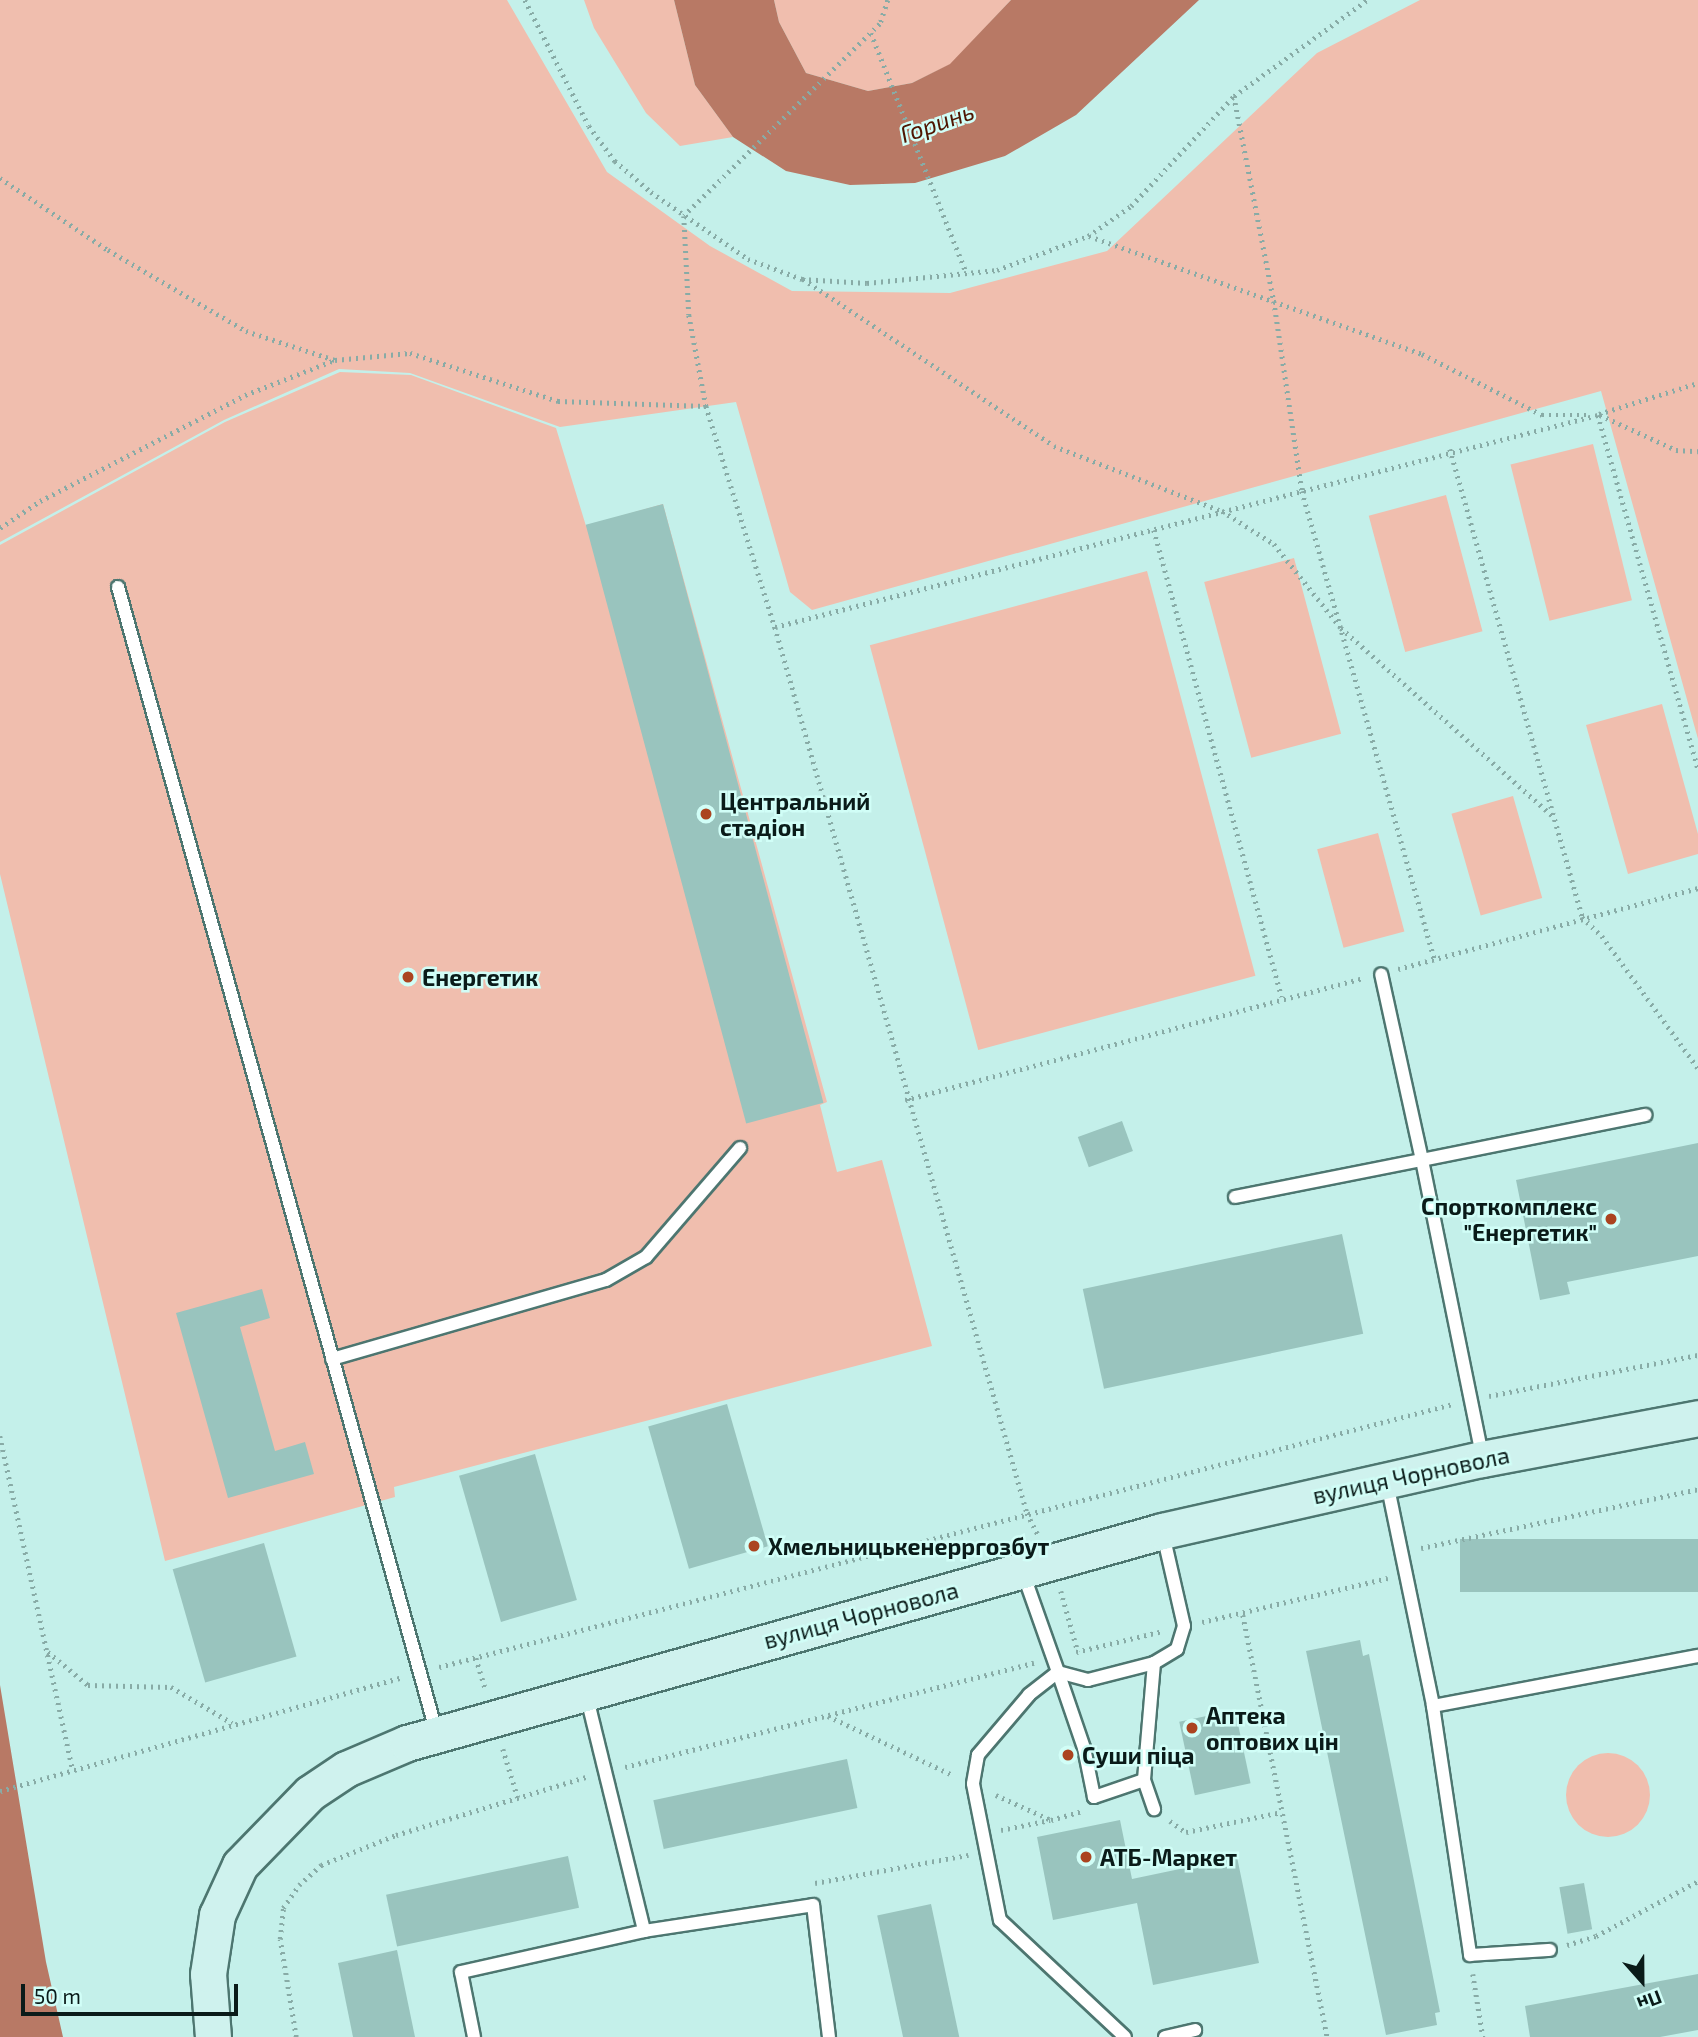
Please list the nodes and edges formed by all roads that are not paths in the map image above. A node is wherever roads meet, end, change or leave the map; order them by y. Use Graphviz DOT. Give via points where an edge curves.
graph roads {
  1 [pos="118,587"];
  2 [pos="1381,974"];
  3 [pos="1646,1115"];
  4 [pos="740,1148"];
  5 [pos="1422,1160"];
  6 [pos="1236,1197"];
  7 [pos="331,1359"];
  8 [pos="1698,1418"];
  9 [pos="1482,1459"];
  10 [pos="1386,1479"];
  11 [pos="1162,1531"];
  12 [pos="1022,1571"];
  13 [pos="1698,1656"];
  14 [pos="1154,1663"];
  15 [pos="1058,1672"];
  16 [pos="585,1691"];
  17 [pos="1433,1706"];
  18 [pos="437,1734"];
  19 [pos="1144,1780"];
  20 [pos="1154,1809"];
  21 [pos="644,1931"];
  22 [pos="1550,1950"];
  23 [pos="1195,2030"];
  24 [pos="213,2037"];
  25 [pos="474,2037"];
  26 [pos="830,2037"];
  27 [pos="1125,2037"];
  28 [pos="1165,2037"];
  1 -- 7 [label="lane"];
  2 -- 5 [label="lane"];
  3 -- 5 [label="lane"];
  4 -- 7 [label="lane" via="646,1257 606,1280"];
  5 -- 6 [label="lane"];
  5 -- 9 [label="lane"];
  7 -- 18 [label="lane" via="416,1673"];
  8 -- 9 [label="street, вулиця Чорновола"];
  9 -- 10 [label="street, вулиця Чорновола"];
  10 -- 11 [label="street, вулиця Чорновола"];
  10 -- 17 [label="lane"];
  11 -- 12 [label="street, вулиця Чорновола"];
  11 -- 14 [label="lane" via="1184,1626 1177,1649"];
  12 -- 15 [label="lane"];
  12 -- 16 [label="street, вулиця Чорновола"];
  13 -- 17 [label="lane"];
  14 -- 15 [label="lane" via="1088,1680"];
  14 -- 19 [label="lane"];
  15 -- 19 [label="lane" via="1084,1748 1094,1797"];
  15 -- 27 [label="lane" via="1029,1695 978,1755 973,1784 1000,1920"];
  16 -- 18 [label="street, вулиця Чорновола"];
  16 -- 21 [label="lane"];
  17 -- 22 [label="lane" via="1470,1955"];
  18 -- 24 [label="street, вулиця Чорновола" via="346,1769 274,1824 240,1865 217,1915 212,1951"];
  19 -- 20 [label="lane"];
  21 -- 25 [label="lane" via="461,1972"];
  21 -- 26 [label="lane" via="813,1905"];
  23 -- 28 [label="lane"];
}
